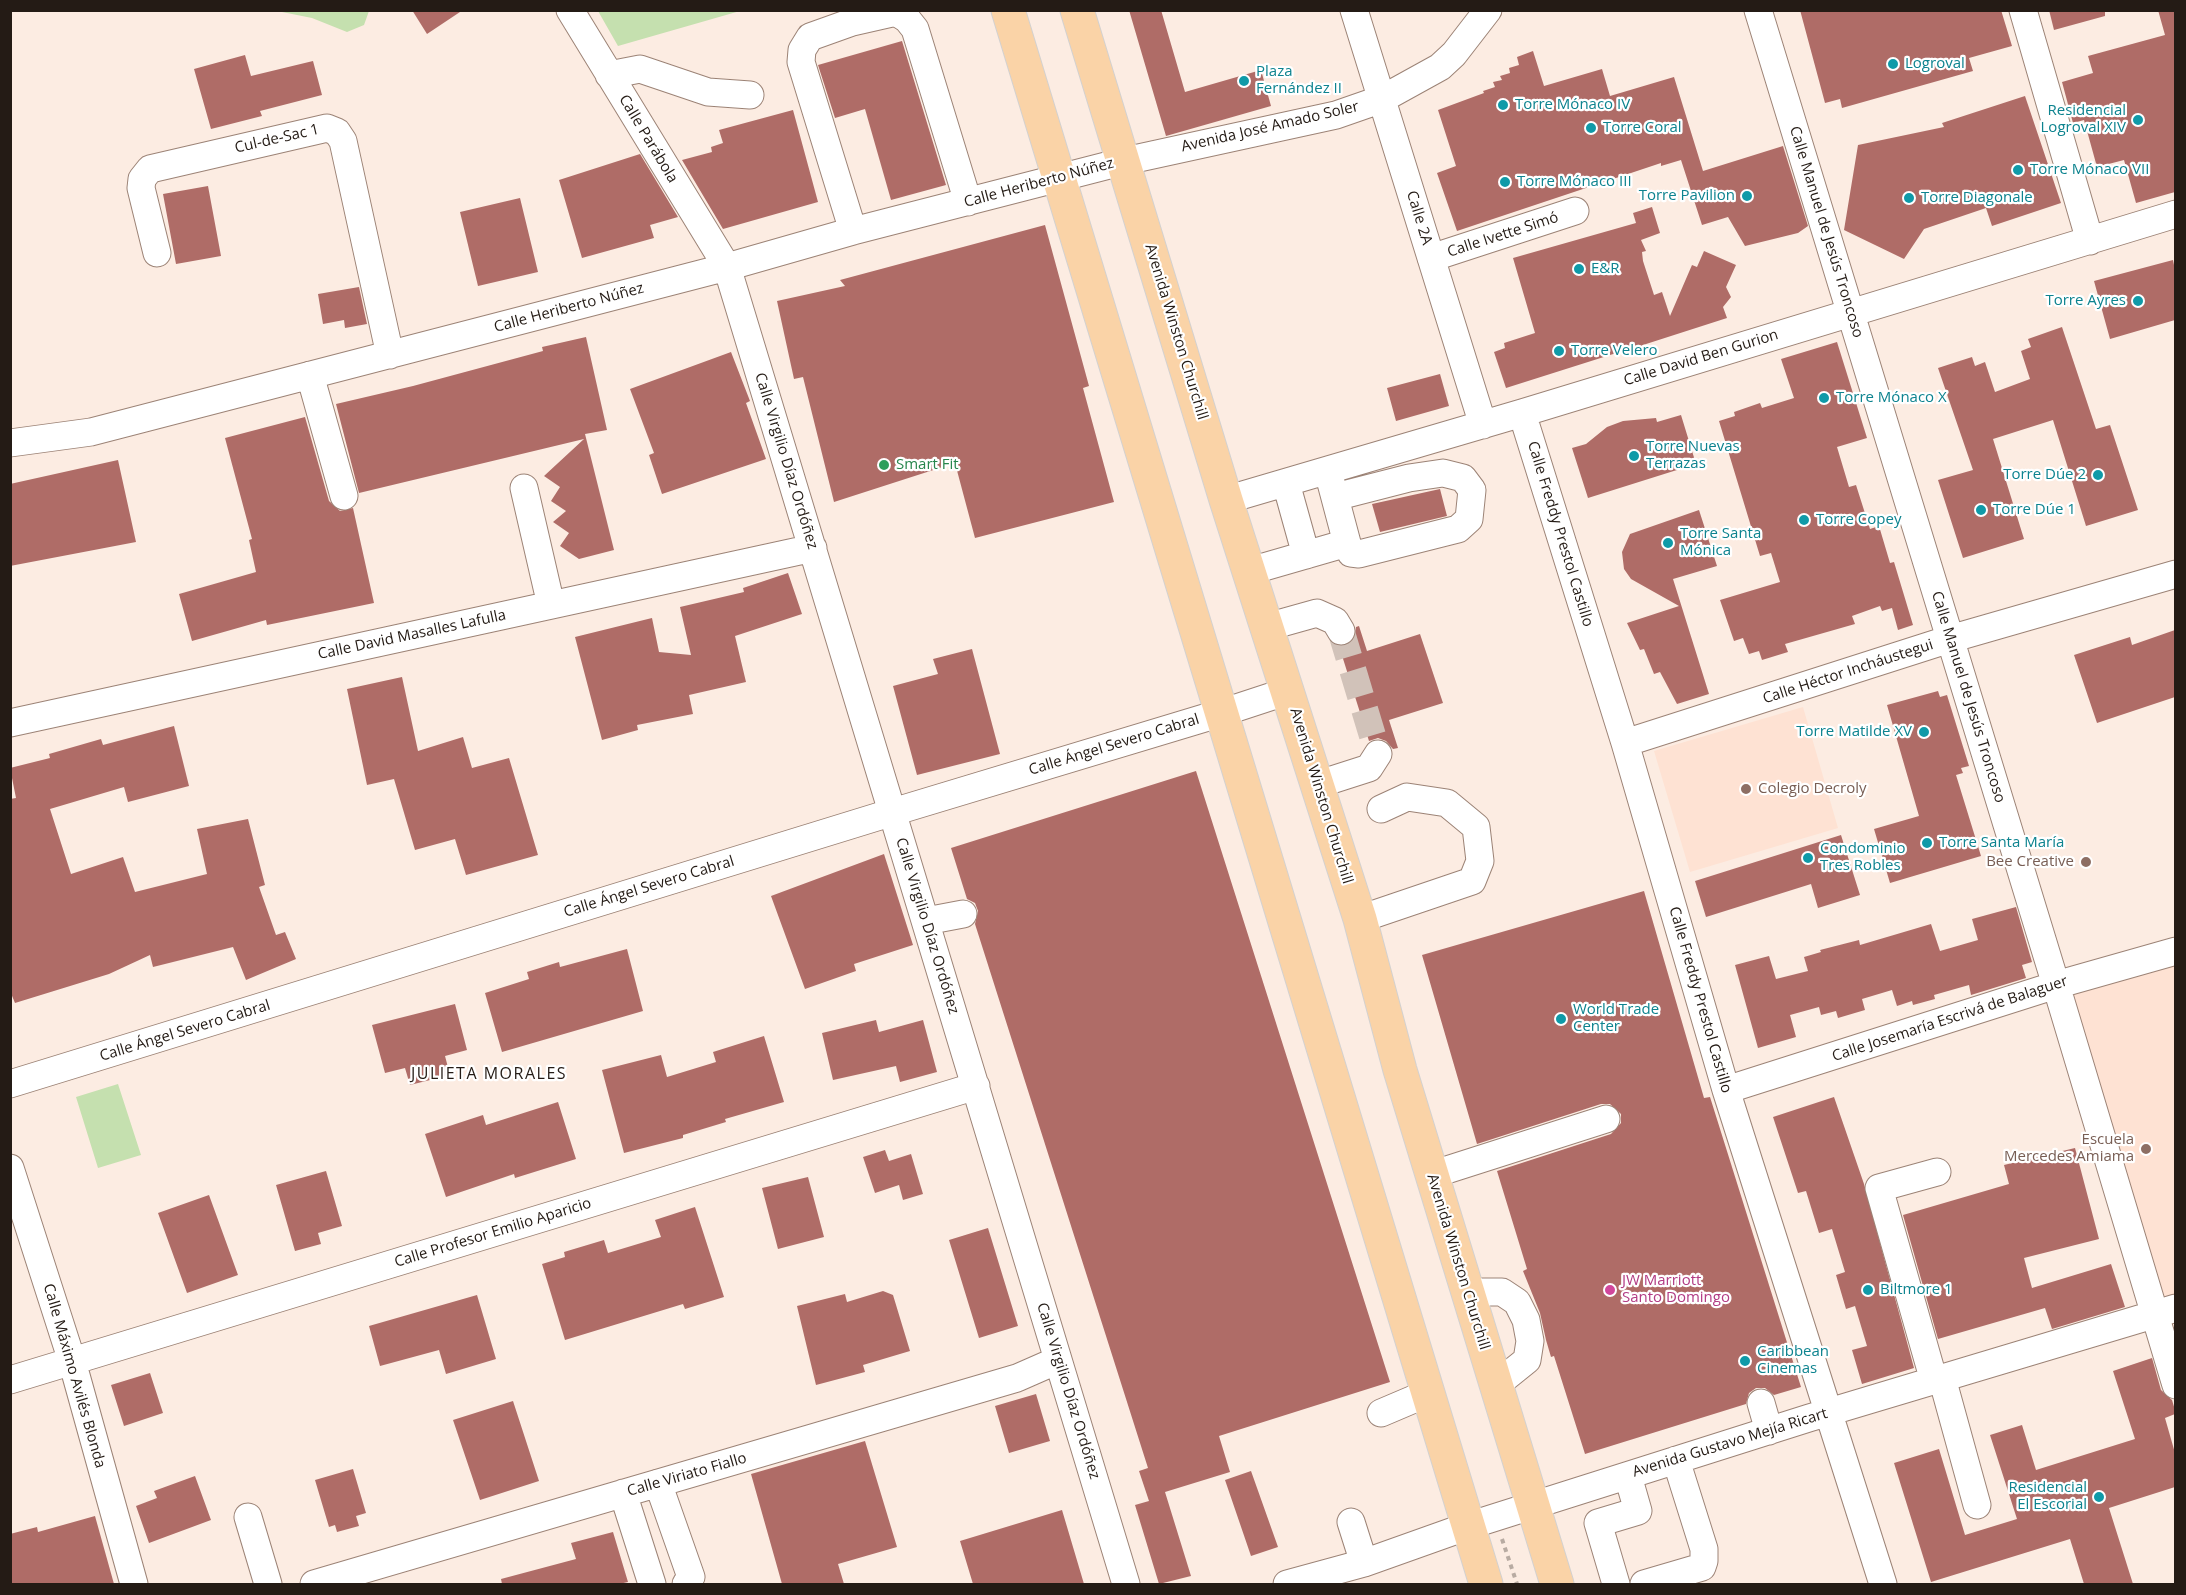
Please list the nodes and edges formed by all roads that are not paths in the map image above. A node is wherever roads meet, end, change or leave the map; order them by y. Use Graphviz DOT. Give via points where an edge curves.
graph roads {
  1 [pos="570,10"];
  2 [pos="1008,10"];
  3 [pos="1077,10"];
  4 [pos="1354,10"];
  5 [pos="1488,10"];
  6 [pos="1758,10"];
  7 [pos="2023,10"];
  8 [pos="609,75"];
  9 [pos="750,95"];
  10 [pos="1382,99"];
  11 [pos="1125,161"];
  12 [pos="1060,179"];
  13 [pos="968,202"];
  14 [pos="1575,211"];
  15 [pos="2175,214"];
  16 [pos="853,231"];
  17 [pos="2090,241"];
  18 [pos="157,253"];
  19 [pos="1431,258"];
  20 [pos="727,267"];
  21 [pos="1850,311"];
  22 [pos="390,354"];
  23 [pos="310,375"];
  24 [pos="1522,413"];
  25 [pos="1483,425"];
  26 [pos="10,443"];
  27 [pos="1328,470"];
  28 [pos="1286,483"];
  29 [pos="524,488"];
  30 [pos="344,496"];
  31 [pos="1335,497"];
  32 [pos="1226,500"];
  33 [pos="1347,543"];
  34 [pos="813,548"];
  35 [pos="1306,555"];
  36 [pos="1250,572"];
  37 [pos="2175,574"];
  38 [pos="551,605"];
  39 [pos="1267,627"];
  40 [pos="1341,631"];
  41 [pos="1950,639"];
  42 [pos="1288,690"];
  43 [pos="1221,713"];
  44 [pos="10,723"];
  45 [pos="1625,743"];
  46 [pos="1378,754"];
  47 [pos="1316,785"];
  48 [pos="1381,809"];
  49 [pos="893,812"];
  50 [pos="963,914"];
  51 [pos="1360,919"];
  52 [pos="926,921"];
  53 [pos="2175,951"];
  54 [pos="2056,985"];
  55 [pos="10,1084"];
  56 [pos="976,1086"];
  57 [pos="1726,1090"];
  58 [pos="1606,1119"];
  59 [pos="10,1168"];
  60 [pos="1937,1172"];
  61 [pos="1431,1175"];
  62 [pos="1467,1292"];
  63 [pos="2164,1311"];
  64 [pos="1058,1360"];
  65 [pos="72,1361"];
  66 [pos="1938,1379"];
  67 [pos="10,1380"];
  68 [pos="1496,1385"];
  69 [pos="2175,1385"];
  70 [pos="1428,1393"];
  71 [pos="1761,1403"];
  72 [pos="1828,1412"];
  73 [pos="1381,1413"];
  74 [pos="1769,1431"];
  75 [pos="1676,1460"];
  76 [pos="1628,1476"];
  77 [pos="658,1483"];
  78 [pos="623,1493"];
  79 [pos="1977,1505"];
  80 [pos="1534,1506"];
  81 [pos="248,1517"];
  82 [pos="1351,1522"];
  83 [pos="1468,1526"];
  84 [pos="1364,1563"];
  85 [pos="1329,1579"];
  86 [pos="134,1584"];
  87 [pos="268,1584"];
  88 [pos="314,1584"];
  89 [pos="652,1584"];
  90 [pos="686,1584"];
  91 [pos="1126,1584"];
  92 [pos="1287,1584"];
  93 [pos="1486,1584"];
  94 [pos="1557,1584"];
  95 [pos="1617,1584"];
  96 [pos="1644,1584"];
  97 [pos="1883,1584"];
  1 -- 8 [label="street, Calle Parábola"];
  2 -- 12 [label="main road"];
  3 -- 11 [label="main road, Avenida Winston Churchill"];
  4 -- 10 [label="street, Calle 2A"];
  5 -- 10 [label="street, Avenida José Amado Soler" via="1440,67"];
  6 -- 21 [label="street, Calle Manuel de Jesús Troncoso"];
  7 -- 17 [label="street"];
  8 -- 9 [label="street" via="640,69 708,92"];
  8 -- 20 [label="street, Calle Parábola"];
  10 -- 11 [label="street, Avenida José Amado Soler" via="1336,115"];
  10 -- 19 [label="street, Calle 2A"];
  11 -- 12 [label="street, Calle Heriberto Núñez"];
  11 -- 32 [label="main road, Avenida Winston Churchill"];
  12 -- 13 [label="street, Calle Heriberto Núñez"];
  12 -- 43 [label="main road"];
  13 -- 16 [label="street, Calle Heriberto Núñez"];
  13 -- 16 [label="street" via="915,29 896,12 852,22 810,37 802,50 801,62"];
  14 -- 19 [label="street, Calle Ivette Simó"];
  15 -- 17 [label="street, Calle David Ben Gurion"];
  16 -- 20 [label="street, Calle Heriberto Núñez"];
  17 -- 21 [label="street, Calle David Ben Gurion"];
  18 -- 22 [label="street, Cul-de-Sac 1" via="141,188 142,178 150,169 327,128 337,132 343,141"];
  19 -- 25 [label="street, Calle 2A"];
  20 -- 22 [label="street, Calle Heriberto Núñez"];
  20 -- 34 [label="street, Calle Virgilio Díaz Ordóñez"];
  21 -- 24 [label="street, Calle David Ben Gurion"];
  21 -- 41 [label="street, Calle Manuel de Jesús Troncoso"];
  22 -- 23 [label="street, Calle Heriberto Núñez"];
  23 -- 26 [label="street, Calle Heriberto Núñez" via="91,432"];
  23 -- 30 [label="street"];
  24 -- 25 [label="street, Calle David Ben Gurion"];
  24 -- 45 [label="street, Calle Freddy Prestol Castillo"];
  25 -- 27 [label="street, Calle David Ben Gurion"];
  27 -- 28 [label="street, Calle David Ben Gurion"];
  27 -- 31 [label="street"];
  28 -- 32 [label="street, Calle David Ben Gurion"];
  28 -- 35 [label="street"];
  29 -- 38 [label="street"];
  31 -- 33 [label="street"];
  31 -- 33 [label="street" via="1443,473 1463,478 1472,490 1469,519 1458,529 1359,554 1351,553"];
  32 -- 36 [label="main road, Avenida Winston Churchill"];
  33 -- 35 [label="street"];
  34 -- 38 [label="street, Calle David Masalles Lafulla"];
  34 -- 49 [label="street, Calle Virgilio Díaz Ordóñez"];
  35 -- 36 [label="street"];
  36 -- 39 [label="main road, Avenida Winston Churchill"];
  37 -- 41 [label="street, Calle Héctor Incháustegui"];
  38 -- 44 [label="street, Calle David Masalles Lafulla"];
  39 -- 40 [label="street" via="1317,613 1335,621"];
  39 -- 42 [label="main road, Avenida Winston Churchill"];
  41 -- 45 [label="street, Calle Héctor Incháustegui"];
  41 -- 54 [label="street, Calle Manuel de Jesús Troncoso"];
  42 -- 43 [label="street, Calle Ángel Severo Cabral"];
  42 -- 47 [label="main road, Avenida Winston Churchill"];
  43 -- 49 [label="street, Calle Ángel Severo Cabral"];
  43 -- 70 [label="main road"];
  45 -- 57 [label="street, Calle Freddy Prestol Castillo"];
  46 -- 47 [label="street" via="1369,768"];
  47 -- 51 [label="main road, Avenida Winston Churchill"];
  48 -- 51 [label="street" via="1407,797 1447,803 1476,827 1480,861 1472,881"];
  49 -- 52 [label="street, Calle Virgilio Díaz Ordóñez"];
  49 -- 55 [label="street, Calle Ángel Severo Cabral"];
  50 -- 52 [label="street"];
  51 -- 61 [label="main road, Avenida Winston Churchill"];
  52 -- 56 [label="street, Calle Virgilio Díaz Ordóñez"];
  53 -- 54 [label="street, Calle Josemaría Escrivá de Balaguer"];
  54 -- 57 [label="street, Calle Josemaría Escrivá de Balaguer"];
  54 -- 63 [label="street, Calle Manuel de Jesús Troncoso"];
  56 -- 64 [label="street, Calle Virgilio Díaz Ordóñez"];
  56 -- 65 [label="street, Calle Profesor Emilio Aparicio"];
  57 -- 72 [label="street, Calle Freddy Prestol Castillo"];
  58 -- 61 [label="street"];
  59 -- 65 [label="street, Calle Máximo Avilés Blonda"];
  60 -- 66 [label="street" via="1879,1188"];
  61 -- 62 [label="main road, Avenida Winston Churchill"];
  62 -- 68 [label="main road, Avenida Winston Churchill"];
  62 -- 68 [label="street" via="1502,1292 1516,1302 1526,1320 1530,1341 1527,1360"];
  63 -- 66 [label="street, Avenida Gustavo Mejía Ricart"];
  63 -- 69 [label="street, Calle Manuel de Jesús Troncoso"];
  64 -- 77 [label="street, Calle Viriato Fiallo" via="1017,1378"];
  64 -- 91 [label="street, Calle Virgilio Díaz Ordóñez"];
  65 -- 67 [label="street, Calle Profesor Emilio Aparicio"];
  65 -- 86 [label="street, Calle Máximo Avilés Blonda"];
  66 -- 72 [label="street, Avenida Gustavo Mejía Ricart"];
  66 -- 79 [label="street"];
  68 -- 80 [label="main road, Avenida Winston Churchill"];
  70 -- 73 [label="street"];
  70 -- 83 [label="main road"];
  71 -- 74 [label="street"];
  72 -- 74 [label="street, Avenida Gustavo Mejía Ricart"];
  72 -- 97 [label="street, Calle Freddy Prestol Castillo"];
  74 -- 75 [label="street, Avenida Gustavo Mejía Ricart"];
  75 -- 76 [label="street, Avenida Gustavo Mejía Ricart"];
  75 -- 96 [label="street" via="1704,1560 1702,1567"];
  76 -- 80 [label="street, Avenida Gustavo Mejía Ricart"];
  76 -- 95 [label="street" via="1638,1511 1598,1523"];
  77 -- 78 [label="street, Calle Viriato Fiallo"];
  77 -- 90 [label="street" via="691,1577"];
  78 -- 88 [label="street, Calle Viriato Fiallo"];
  78 -- 89 [label="street"];
  80 -- 83 [label="street, Avenida Gustavo Mejía Ricart"];
  80 -- 94 [label="main road, Avenida Winston Churchill"];
  81 -- 87 [label="street"];
  82 -- 84 [label="street"];
  83 -- 84 [label="street, Avenida Gustavo Mejía Ricart"];
  83 -- 93 [label="main road"];
  84 -- 85 [label="street, Avenida Gustavo Mejía Ricart"];
  85 -- 92 [label="street, Avenida Gustavo Mejía Ricart"];
}
